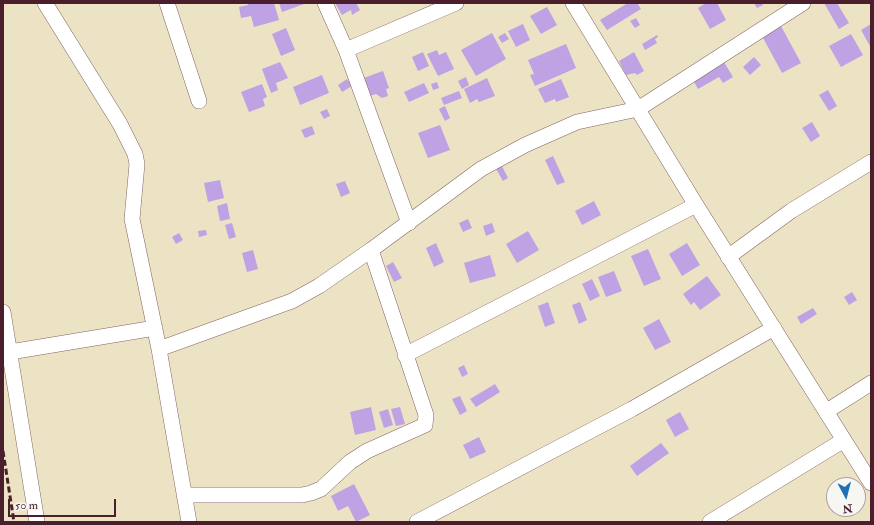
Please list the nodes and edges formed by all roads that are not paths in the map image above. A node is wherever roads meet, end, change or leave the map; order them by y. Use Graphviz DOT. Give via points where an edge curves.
graph roads {
  1 [pos="45,3"];
  2 [pos="167,3"];
  3 [pos="326,3"];
  4 [pos="456,3"];
  5 [pos="573,3"];
  6 [pos="803,3"];
  7 [pos="346,50"];
  8 [pos="199,101"];
  9 [pos="638,109"];
  10 [pos="871,162"];
  11 [pos="696,205"];
  12 [pos="409,223"];
  13 [pos="371,250"];
  14 [pos="728,257"];
  15 [pos="3,312"];
  16 [pos="155,328"];
  17 [pos="774,328"];
  18 [pos="159,349"];
  19 [pos="10,352"];
  20 [pos="405,354"];
  21 [pos="871,383"];
  22 [pos="827,411"];
  23 [pos="844,440"];
  24 [pos="871,483"];
  25 [pos="184,496"];
  26 [pos="718,520"];
  27 [pos="38,522"];
  28 [pos="188,522"];
  29 [pos="417,522"];
  1 -- 16 [label="street" via="120,124 135,154 137,164 132,219"];
  2 -- 8 [label="street"];
  3 -- 7 [label="street"];
  4 -- 7 [label="street"];
  5 -- 9 [label="street"];
  6 -- 9 [label="street"];
  7 -- 12 [label="street"];
  9 -- 11 [label="street"];
  9 -- 12 [label="street" via="577,122 525,145 481,169"];
  10 -- 14 [label="street" via="791,211"];
  11 -- 14 [label="street"];
  11 -- 20 [label="street"];
  12 -- 13 [label="street"];
  13 -- 18 [label="street" via="319,286 292,301"];
  13 -- 20 [label="street"];
  14 -- 17 [label="street"];
  15 -- 19 [label="street"];
  16 -- 18 [label="street"];
  16 -- 19 [label="street"];
  17 -- 22 [label="street"];
  17 -- 29 [label="street" via="632,409"];
  18 -- 25 [label="street"];
  19 -- 27 [label="street"];
  20 -- 25 [label="street" via="426,415 425,425 367,451 350,462 322,489 311,493"];
  21 -- 22 [label="street"];
  22 -- 23 [label="street"];
  23 -- 24 [label="street"];
  23 -- 26 [label="street"];
  25 -- 28 [label="street"];
}
